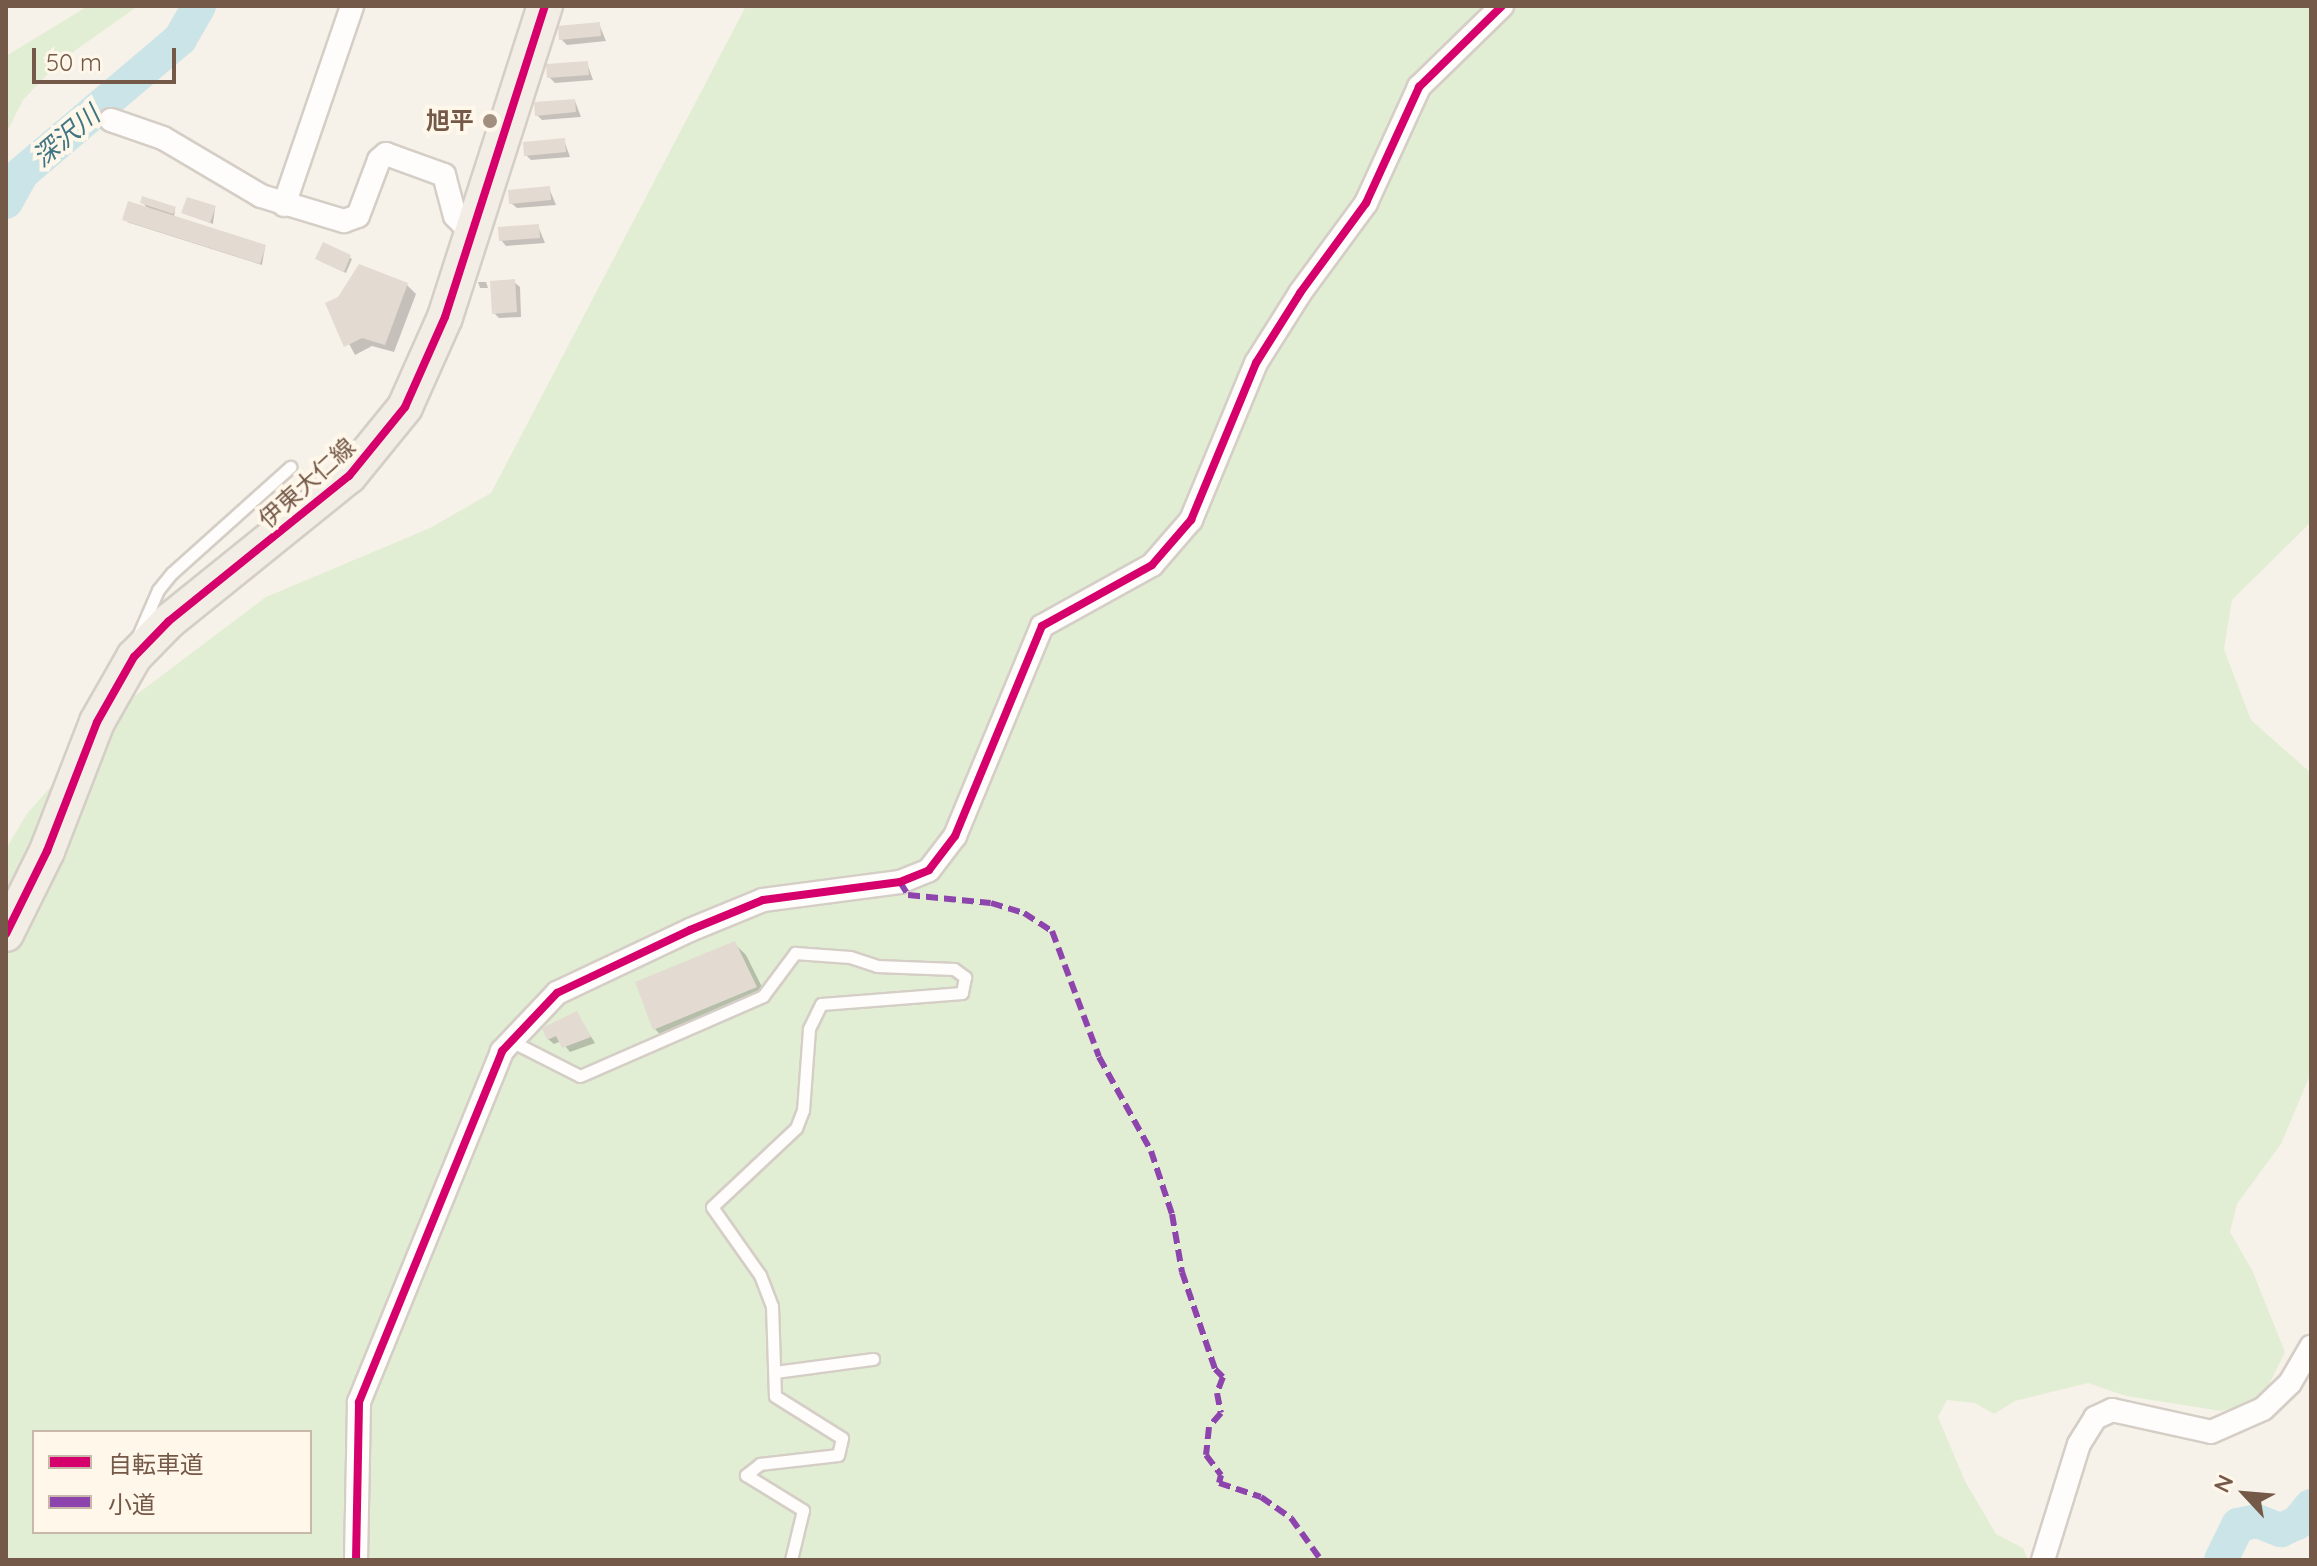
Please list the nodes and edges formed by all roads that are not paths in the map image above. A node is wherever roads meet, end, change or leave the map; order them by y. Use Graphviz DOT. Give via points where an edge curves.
graph roads {
  1 [pos="352,6"];
  2 [pos="1502,6"];
  3 [pos="542,8"];
  4 [pos="111,120"];
  5 [pos="284,205"];
  6 [pos="473,234"];
  7 [pos="290,467"];
  8 [pos="128,667"];
  9 [pos="6,934"];
  10 [pos="511,1041"];
  11 [pos="2311,1347"];
  12 [pos="873,1359"];
  13 [pos="775,1372"];
  14 [pos="356,1560"];
  15 [pos="791,1560"];
  16 [pos="2043,1560"];
  1 -- 5 [label="street"];
  2 -- 10 [label="street" via="1419,87 1366,203 1256,363 1191,520 1152,565 1042,626 955,836 929,870 900,882 763,900 733,912 557,993"];
  3 -- 6 [label="main road, 伊東大仁線"];
  4 -- 5 [label="street" via="163,138"];
  5 -- 6 [label="street" via="352,220 386,154 444,175 455,216"];
  6 -- 8 [label="main road, 伊東大仁線" via="420,380 385,436 290,527 169,621"];
  7 -- 8 [label="lane" via="158,590"];
  8 -- 9 [label="main road, 伊東大仁線" via="97,722 47,851"];
  10 -- 13 [label="lane" via="580,1076 763,996 795,953 850,957 877,966 954,969 965,977 962,993 821,1004 809,1029 803,1110 796,1128 712,1207 760,1275 772,1306"];
  10 -- 14 [label="street" via="502,1051 359,1402"];
  11 -- 16 [label="street" via="2290,1383 2263,1409 2211,1432 2112,1410 2095,1418 2079,1444"];
  12 -- 13 [label="lane"];
  13 -- 15 [label="lane" via="775,1396 842,1438 838,1455 760,1464 746,1475 803,1510"];
}
